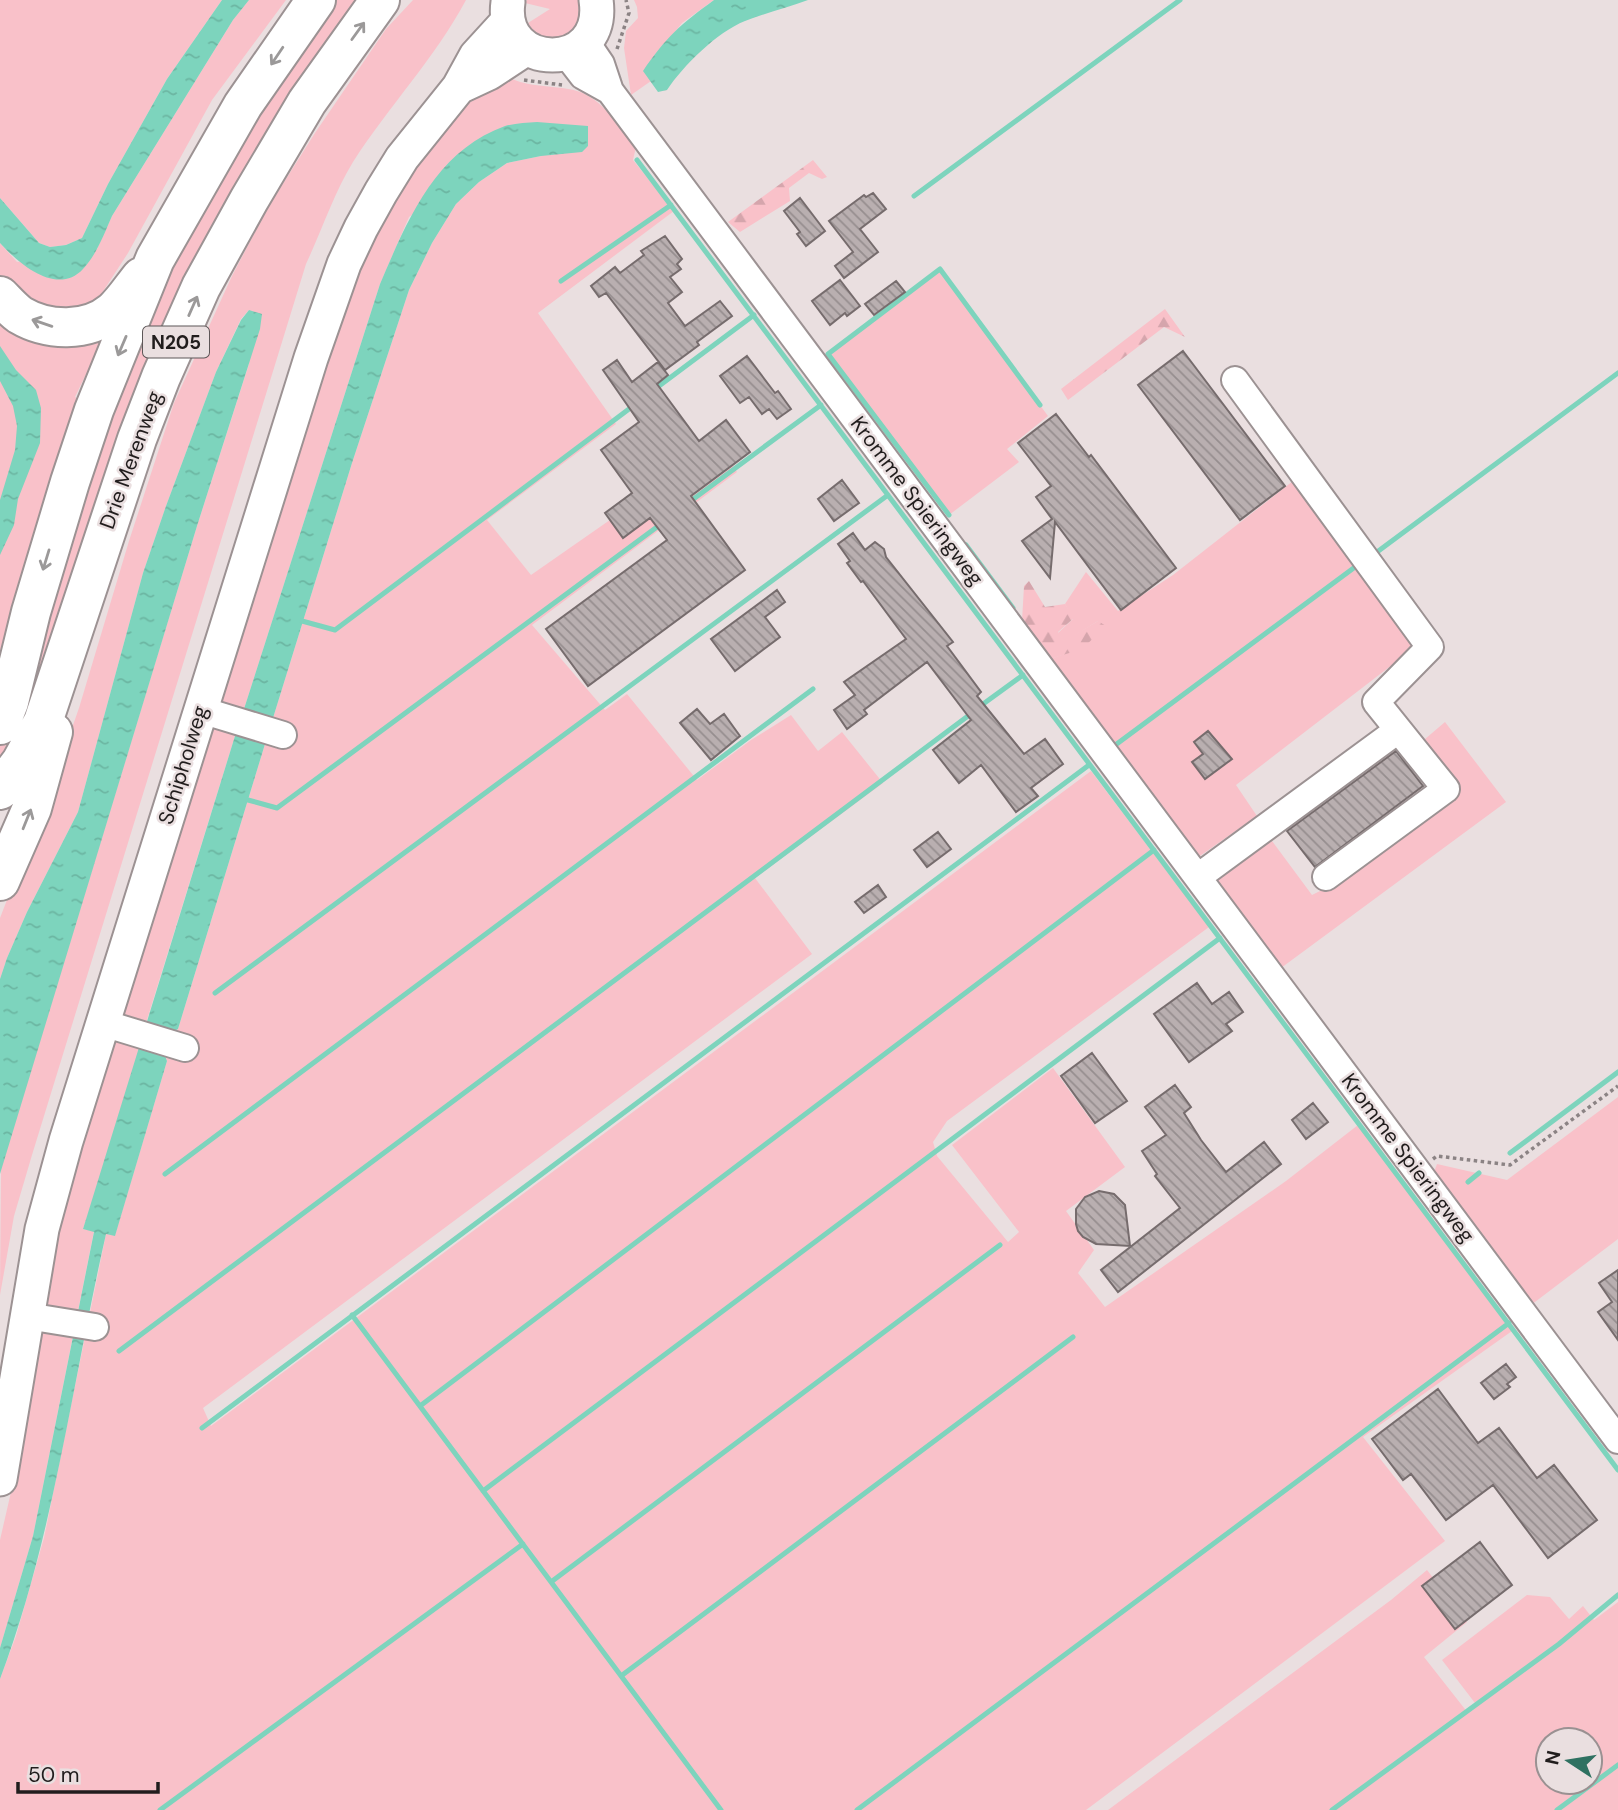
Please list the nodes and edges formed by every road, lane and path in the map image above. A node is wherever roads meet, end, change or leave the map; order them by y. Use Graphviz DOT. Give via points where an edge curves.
graph roads {
  1 [pos="316,0"];
  2 [pos="380,0"];
  3 [pos="596,0"];
  4 [pos="508,10"];
  5 [pos="576,48"];
  6 [pos="514,57"];
  7 [pos="459,87"];
  8 [pos="570,87"];
  9 [pos="155,259"];
  10 [pos="0,296"];
  11 [pos="1235,380"];
  12 [pos="85,599"];
  13 [pos="31,612"];
  14 [pos="0,679"];
  15 [pos="201,710"];
  16 [pos="0,725"];
  17 [pos="264,730"];
  18 [pos="1398,730"];
  19 [pos="0,790"];
  20 [pos="1198,877"];
  21 [pos="1326,877"];
  22 [pos="0,881"];
  23 [pos="103,1023"];
  24 [pos="165,1042"];
  25 [pos="1618,1086"];
  26 [pos="1437,1156"];
  27 [pos="27,1316"];
  28 [pos="85,1326"];
  29 [pos="1618,1440"];
  30 [pos="0,1479"];
  1 -- 9 [label="highway, N205, one-way" via="243,105"];
  12 -- 2 [label="highway, Drie Merenweg / N205, one-way" via="137,439 201,287 307,102"];
  3 -- 5 [label="main road" via="596,21"];
  4 -- 6 [label="main road" via="515,37"];
  4 -- 7 [label="main road, Schipholweg"];
  5 -- 6 [label="main road" via="552,56"];
  5 -- 20 [label="street, Kromme Spieringweg" via="583,76 610,91"];
  6 -- 7 [label="main road, Schipholweg"];
  6 -- 8 [label="path" via="520,79"];
  7 -- 15 [label="main road, Schipholweg" via="402,158 344,264"];
  9 -- 10 [label="highway, N205, one-way" via="112,311 77,326 49,327 18,314"];
  9 -- 13 [label="highway, N205, one-way" via="90,422"];
  11 -- 18 [label="street" via="1430,647 1376,702"];
  12 -- 19 [label="highway, Drie Merenweg / N205" via="43,722"];
  22 -- 12 [label="highway, N205, one-way" via="45,767"];
  13 -- 14 [label="highway, N205"];
  13 -- 16 [label="highway, N205"];
  15 -- 17 [label="street"];
  15 -- 23 [label="main road, Schipholweg"];
  18 -- 20 [label="street"];
  18 -- 21 [label="street" via="1446,789"];
  20 -- 29 [label="street, Kromme Spieringweg"];
  23 -- 24 [label="street"];
  23 -- 27 [label="main road, Schipholweg" via="42,1229"];
  25 -- 26 [label="path" via="1510,1165"];
  27 -- 28 [label="street"];
  27 -- 30 [label="main road, Schipholweg"];
}
